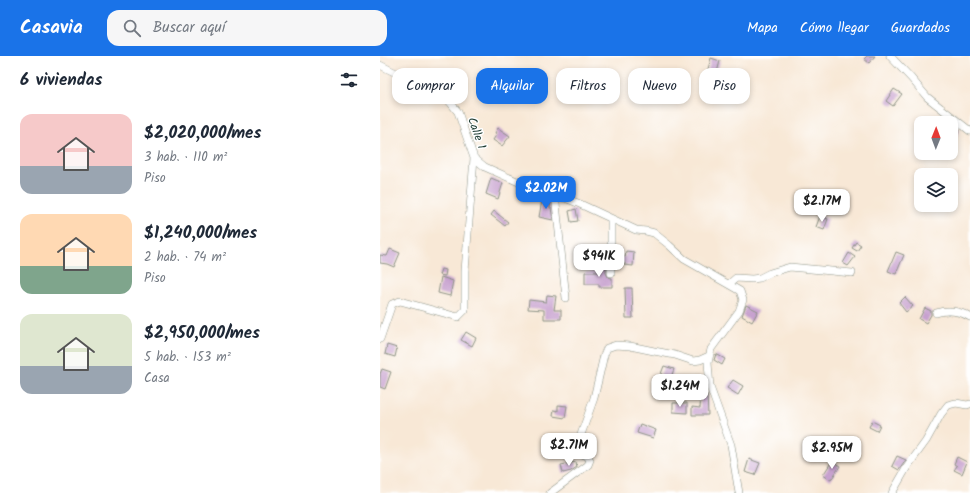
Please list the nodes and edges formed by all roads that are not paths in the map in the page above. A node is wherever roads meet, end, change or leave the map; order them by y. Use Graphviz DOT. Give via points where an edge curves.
graph roads {
  1 [pos="890,56"];
  2 [pos="380,65"];
  3 [pos="970,131"];
  4 [pos="474,158"];
  5 [pos="555,194"];
  6 [pos="611,219"];
  7 [pos="611,273"];
  8 [pos="852,273"];
  9 [pos="729,284"];
  10 [pos="566,298"];
  11 [pos="936,313"];
  12 [pos="970,316"];
  13 [pos="380,339"];
  14 [pos="709,356"];
  15 [pos="970,404"];
  16 [pos="550,493"];
  17 [pos="739,493"];
  18 [pos="892,493"];
  1 -- 3 [label="street" via="927,97"];
  2 -- 4 [label="street, Calle 1" via="450,102 458,112"];
  4 -- 5 [label="street" via="485,167 521,183"];
  4 -- 13 [label="street" via="465,271 465,310 458,317 400,301 392,304"];
  5 -- 6 [label="street"];
  5 -- 10 [label="street"];
  6 -- 7 [label="street"];
  6 -- 9 [label="street" via="636,230 654,233 684,259"];
  8 -- 9 [label="street" via="790,267 752,280 736,278"];
  9 -- 14 [label="street" via="740,291 743,300 739,311 711,349"];
  11 -- 12 [label="street" via="950,311"];
  14 -- 16 [label="street" via="693,361 630,346 616,345 607,348 594,398 578,443 578,452 590,460 588,465"];
  14 -- 17 [label="street" via="710,387 731,445"];
  15 -- 18 [label="street" via="948,405"];
}
